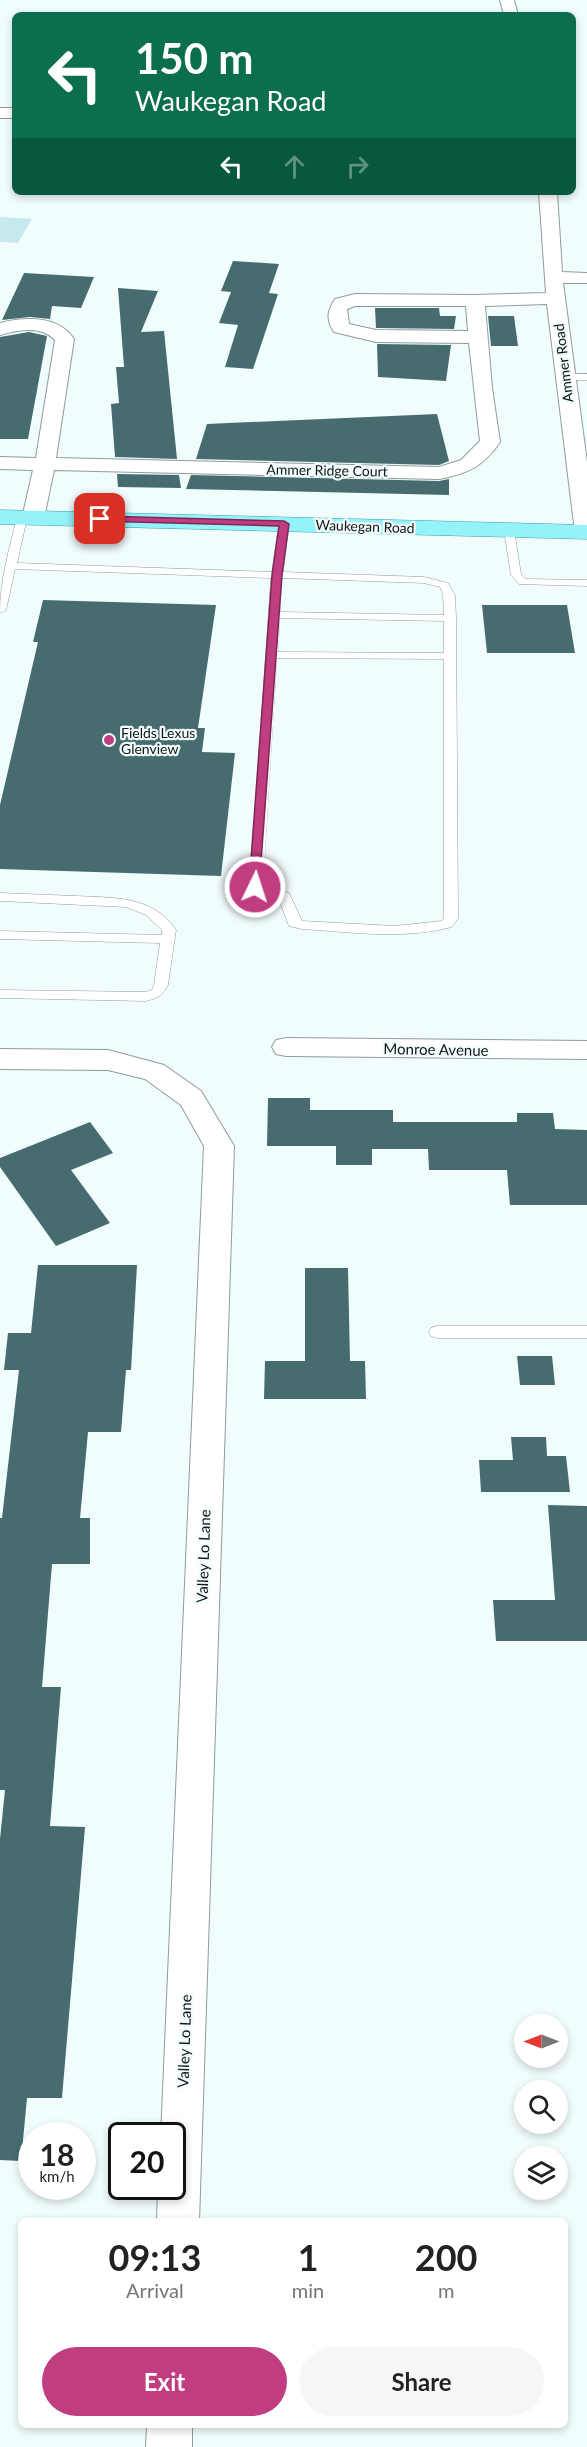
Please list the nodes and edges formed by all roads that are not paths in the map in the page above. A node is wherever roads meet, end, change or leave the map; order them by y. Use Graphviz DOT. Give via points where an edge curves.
graph roads {
  1 [pos="548,195"];
  2 [pos="554,277"];
  3 [pos="587,278"];
  4 [pos="555,298"];
  5 [pos="476,301"];
  6 [pos="0,329"];
  7 [pos="477,337"];
  8 [pos="564,377"];
  9 [pos="587,377"];
  10 [pos="0,463"];
  11 [pos="45,464"];
  12 [pos="19,518"];
  13 [pos="284,524"];
  14 [pos="509,530"];
  15 [pos="586,532"];
  16 [pos="6,571"];
  17 [pos="277,575"];
  18 [pos="587,583"];
  19 [pos="0,609"];
  20 [pos="274,615"];
  21 [pos="450,618"];
  22 [pos="271,655"];
  23 [pos="450,656"];
  24 [pos="0,897"];
  25 [pos="0,935"];
  26 [pos="167,939"];
  27 [pos="0,994"];
  28 [pos="286,1047"];
  29 [pos="587,1050"];
  30 [pos="0,1059"];
  31 [pos="437,1332"];
  32 [pos="587,1332"];
  33 [pos="178,2218"];
  34 [pos="170,2428"];
  35 [pos="169,2447"];
  1 -- 2 [label="street, Ammer Road"];
  2 -- 3 [label="street"];
  2 -- 4 [label="street, Ammer Road"];
  4 -- 5 [label="street"];
  4 -- 8 [label="street, Ammer Road"];
  5 -- 7 [label="street, Ammer Ridge Court"];
  5 -- 7 [label="street" via="355,300 342,303 337,309 337,320 341,328 376,336"];
  6 -- 11 [label="street" via="44,327 65,339"];
  7 -- 11 [label="street, Ammer Ridge Court" via="490,442 476,460 460,470 439,473"];
  8 -- 9 [label="lane"];
  8 -- 15 [label="street, Ammer Road"];
  10 -- 11 [label="street, Ammer Ridge Court"];
  11 -- 12 [label="street"];
  12 -- 13 [label="main road, Waukegan Road"];
  12 -- 16 [label="lane"];
  13 -- 14 [label="main road, Waukegan Road"];
  13 -- 17 [label="lane"];
  14 -- 15 [label="main road, Waukegan Road"];
  14 -- 18 [label="lane" via="516,575 523,582"];
  16 -- 17 [label="lane"];
  16 -- 19 [label="lane"];
  17 -- 20 [label="lane"];
  17 -- 21 [label="lane" via="438,582 449,595"];
  20 -- 21 [label="lane"];
  20 -- 22 [label="lane"];
  21 -- 23 [label="lane"];
  22 -- 23 [label="lane"];
  22 -- 23 [label="lane" via="256,888 286,897 294,923 302,926 414,930 447,924 451,918"];
  24 -- 26 [label="lane" via="127,903 145,908 165,922 169,930"];
  25 -- 26 [label="lane"];
  26 -- 27 [label="lane" via="161,985 157,993 146,997"];
  28 -- 29 [label="street, Monroe Avenue"];
  30 -- 33 [label="street, Valley Lo Lane" via="108,1060 154,1072 191,1098 219,1146"];
  31 -- 32 [label="lane"];
  34 -- 35 [label="street"];
}
